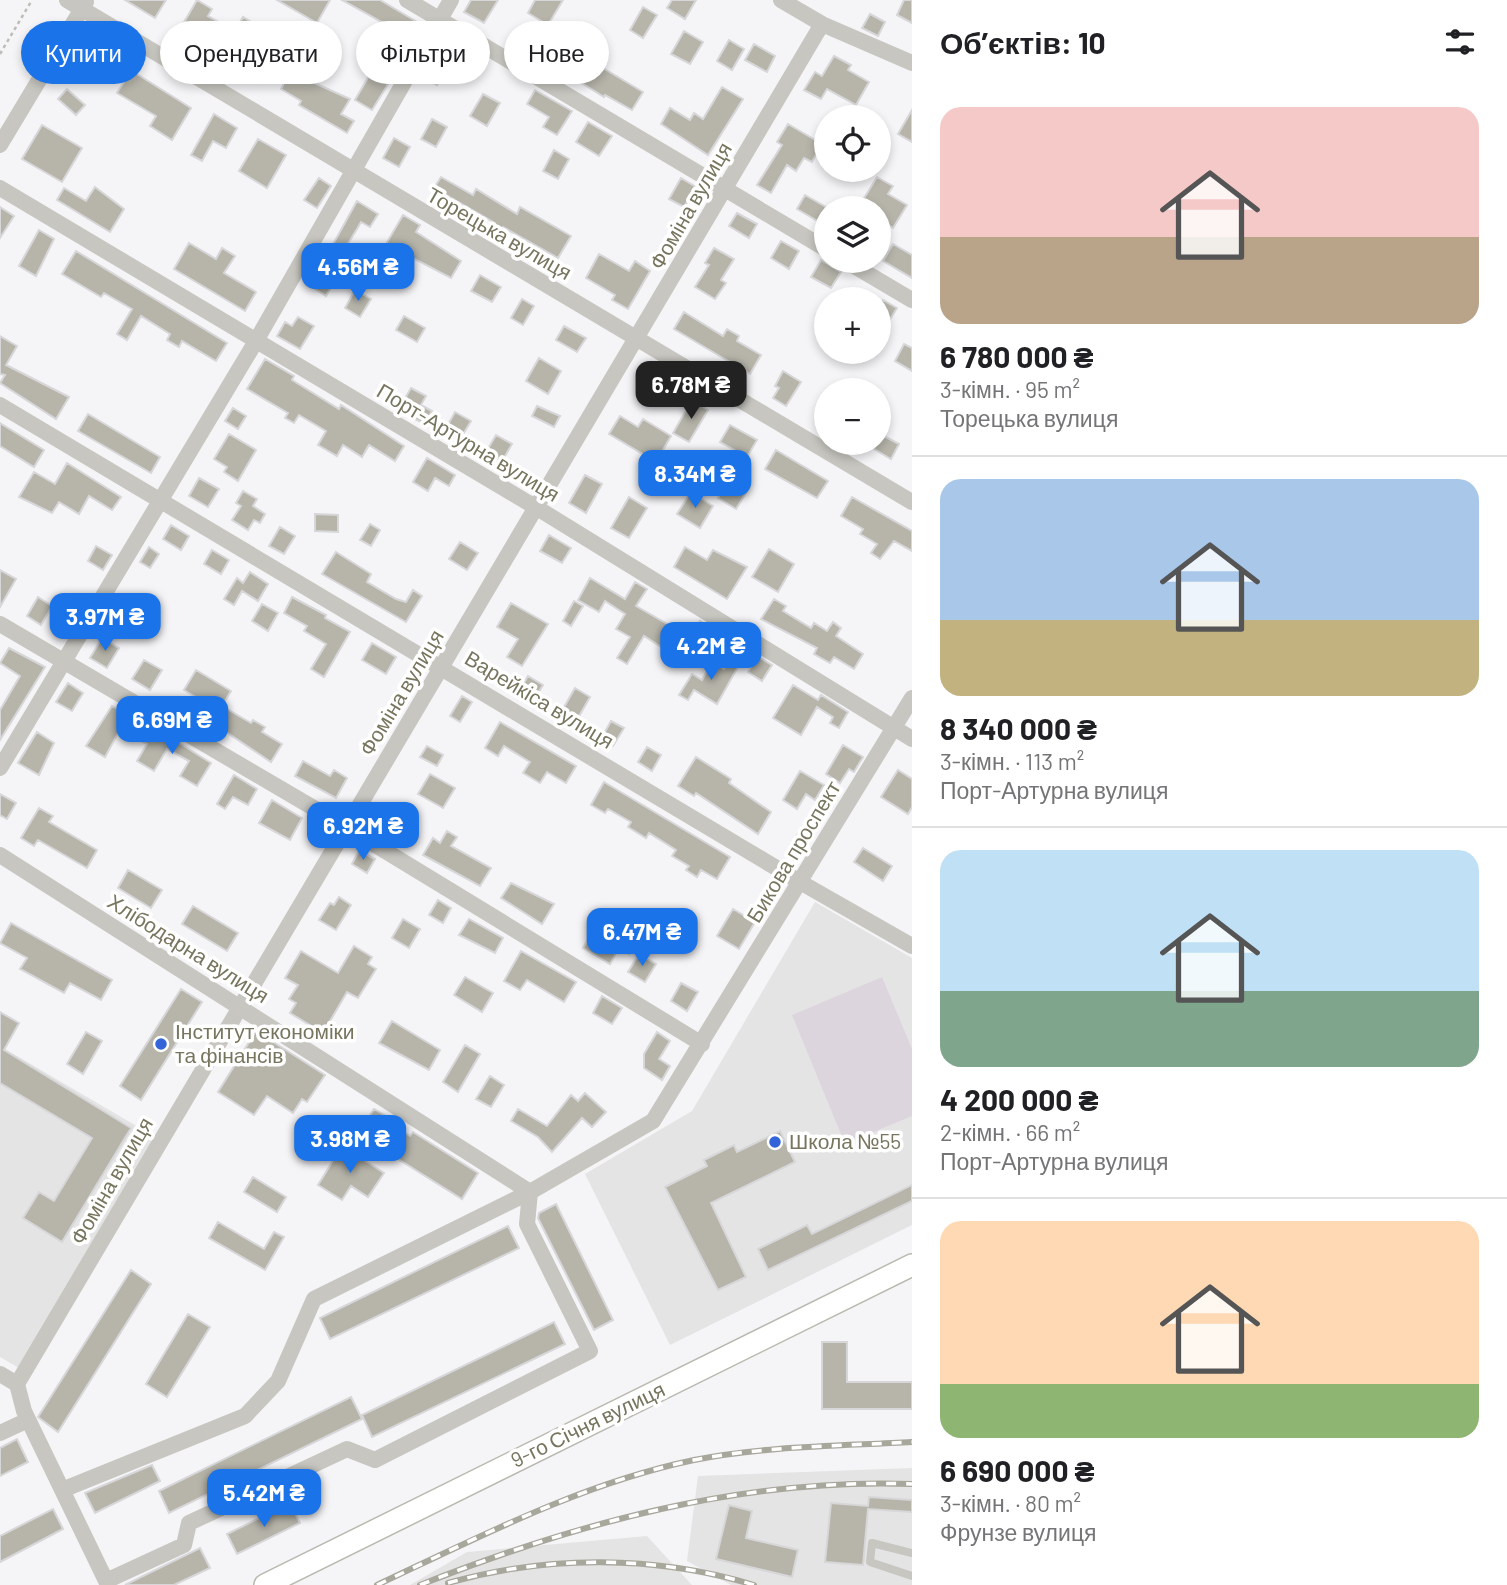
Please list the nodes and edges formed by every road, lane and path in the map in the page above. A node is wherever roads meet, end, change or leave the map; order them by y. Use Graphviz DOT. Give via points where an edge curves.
graph roads {
  1 [pos="32,0"];
  2 [pos="67,0"];
  3 [pos="407,0"];
  4 [pos="451,0"];
  5 [pos="781,0"];
  6 [pos="85,5"];
  7 [pos="440,19"];
  8 [pos="822,24"];
  9 [pos="0,54"];
  10 [pos="912,63"];
  11 [pos="0,145"];
  12 [pos="353,172"];
  13 [pos="0,188"];
  14 [pos="725,189"];
  15 [pos="814,242"];
  16 [pos="866,273"];
  17 [pos="912,300"];
  18 [pos="637,339"];
  19 [pos="256,341"];
  20 [pos="0,405"];
  21 [pos="159,502"];
  22 [pos="912,502"];
  23 [pos="537,508"];
  24 [pos="0,624"];
  25 [pos="64,660"];
  26 [pos="443,667"];
  27 [pos="912,698"];
  28 [pos="894,727"];
  29 [pos="912,739"];
  30 [pos="0,768"];
  31 [pos="346,827"];
  32 [pos="0,855"];
  33 [pos="800,882"];
  34 [pos="912,946"];
  35 [pos="239,1005"];
  36 [pos="702,1044"];
  37 [pos="530,1192"];
  38 [pos="912,1265"];
  39 [pos="0,1374"];
  40 [pos="17,1384"];
  41 [pos="28,1420"];
  42 [pos="0,1433"];
  43 [pos="62,1490"];
  44 [pos="912,1553"];
  45 [pos="912,1576"];
  46 [pos="107,1583"];
  47 [pos="265,1585"];
  1 -- 9 [label="path"];
  2 -- 6 [label="street, Торецька вулиця"];
  3 -- 7 [label="street"];
  4 -- 7 [label="street"];
  5 -- 8 [label="street"];
  6 -- 11 [label="street"];
  6 -- 12 [label="street, Торецька вулиця"];
  7 -- 12 [label="street"];
  7 -- 14 [label="street"];
  8 -- 10 [label="street"];
  8 -- 14 [label="street, Фоміна вулиця"];
  12 -- 18 [label="street, Торецька вулиця"];
  12 -- 19 [label="street"];
  13 -- 19 [label="street, Порт-Артурна вулиця"];
  14 -- 15 [label="street"];
  14 -- 18 [label="street, Фоміна вулиця"];
  16 -- 17 [label="street"];
  18 -- 22 [label="street, Торецька вулиця"];
  18 -- 23 [label="street, Фоміна вулиця"];
  19 -- 21 [label="street"];
  19 -- 23 [label="street, Порт-Артурна вулиця"];
  20 -- 21 [label="street, Варейкіса вулиця"];
  21 -- 25 [label="street"];
  21 -- 26 [label="street, Варейкіса вулиця"];
  23 -- 26 [label="street, Фоміна вулиця"];
  23 -- 28 [label="street, Порт-Артурна вулиця"];
  24 -- 25 [label="street"];
  25 -- 30 [label="street"];
  25 -- 31 [label="street"];
  26 -- 31 [label="street, Фоміна вулиця"];
  26 -- 33 [label="street, Варейкіса вулиця"];
  27 -- 28 [label="street, Бикова проспект"];
  28 -- 29 [label="street, Порт-Артурна вулиця"];
  28 -- 33 [label="street, Бикова проспект"];
  31 -- 35 [label="street, Фоміна вулиця"];
  31 -- 36 [label="street"];
  32 -- 35 [label="street, Хлібодарна вулиця"];
  33 -- 34 [label="street, Варейкіса вулиця"];
  33 -- 36 [label="street, Бикова проспект"];
  35 -- 37 [label="street, Хлібодарна вулиця"];
  35 -- 40 [label="street, Фоміна вулиця"];
  36 -- 37 [label="street, Бикова проспект" via="653,1121"];
  37 -- 43 [label="street, Бикова проспект" via="314,1299 278,1381 245,1416"];
  37 -- 46 [label="street" via="527,1224 590,1350 374,1460 347,1449 189,1523 184,1545"];
  38 -- 47 [label="street, 9-го Січня вулиця"];
  39 -- 40 [label="street"];
  40 -- 41 [label="street"];
  41 -- 42 [label="street"];
  41 -- 43 [label="street"];
  43 -- 46 [label="street"];
  44 -- 45 [label="lane" via="872,1543 870,1562"];
}
